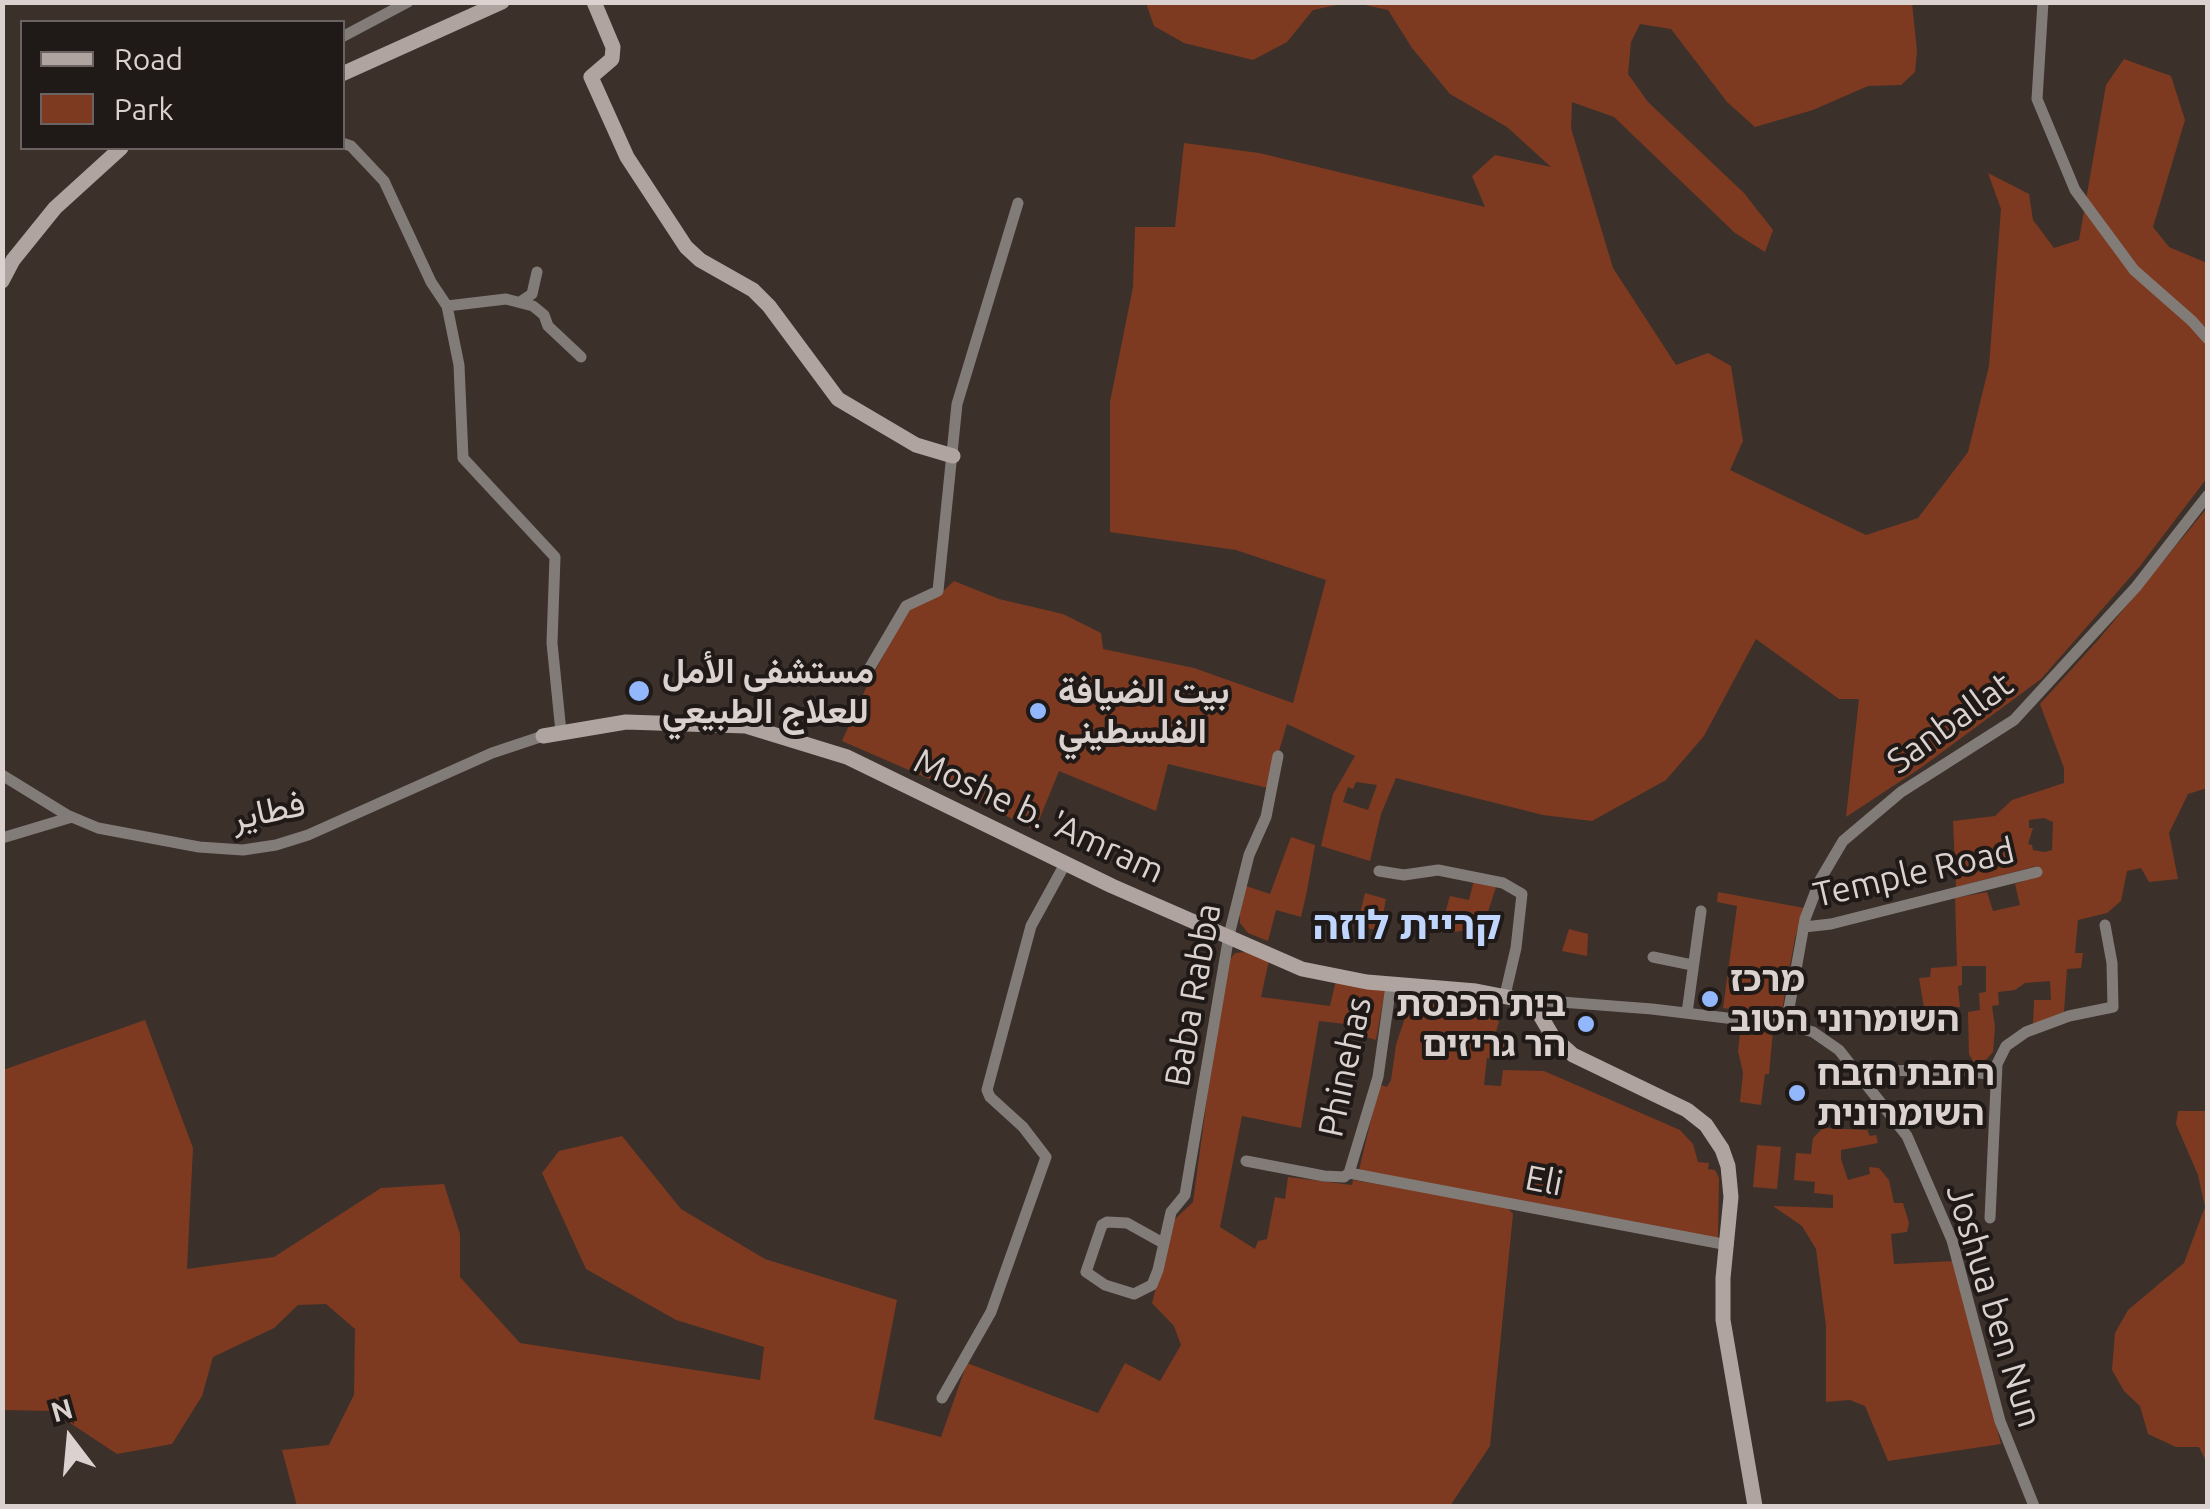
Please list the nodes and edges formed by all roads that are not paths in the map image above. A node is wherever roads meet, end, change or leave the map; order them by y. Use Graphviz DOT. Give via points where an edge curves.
graph roads {
  1 [pos="408,2"];
  2 [pos="502,2"];
  3 [pos="594,2"];
  4 [pos="2043,2"];
  5 [pos="345,35"];
  6 [pos="345,73"];
  7 [pos="345,144"];
  8 [pos="118,150"];
  9 [pos="1018,202"];
  10 [pos="537,272"];
  11 [pos="2,280"];
  12 [pos="520,302"];
  13 [pos="447,306"];
  14 [pos="2208,339"];
  15 [pos="580,357"];
  16 [pos="953,456"];
  17 [pos="2208,494"];
  18 [pos="869,669"];
  19 [pos="562,732"];
  20 [pos="542,736"];
  21 [pos="1278,756"];
  22 [pos="2,775"];
  23 [pos="72,818"];
  24 [pos="2,838"];
  25 [pos="1065,864"];
  26 [pos="1379,872"];
  27 [pos="2037,872"];
  28 [pos="1701,910"];
  29 [pos="2105,925"];
  30 [pos="1804,928"];
  31 [pos="1229,935"];
  32 [pos="1653,957"];
  33 [pos="1692,964"];
  34 [pos="1390,985"];
  35 [pos="1505,996"];
  36 [pos="1522,999"];
  37 [pos="1687,1012"];
  38 [pos="1786,1025"];
  39 [pos="1856,1071"];
  40 [pos="1995,1075"];
  41 [pos="1246,1161"];
  42 [pos="1349,1173"];
  43 [pos="1990,1218"];
  44 [pos="1163,1243"];
  45 [pos="1728,1245"];
  46 [pos="942,1398"];
  47 [pos="1755,1506"];
  48 [pos="2034,1506"];
  1 -- 5 [label="street"];
  2 -- 6 [label="street"];
  3 -- 16 [label="street" via="613,47 612,59 591,77 627,157 686,247 760,298 838,399 916,445"];
  4 -- 14 [label="street" via="2036,100 2075,190 2134,270"];
  7 -- 13 [label="street" via="384,181"];
  8 -- 11 [label="street" via="55,208"];
  9 -- 16 [label="street" via="958,404"];
  10 -- 12 [label="street" via="532,294"];
  12 -- 13 [label="street"];
  12 -- 15 [label="street" via="544,315"];
  13 -- 19 [label="street" via="458,365 462,458 554,557 552,642"];
  16 -- 18 [label="street" via="938,590 906,606"];
  17 -- 30 [label="street, Sanballat" via="2136,586 2014,720 1901,792 1843,841 1820,880"];
  19 -- 20 [label="street, Moshe b. 'Amram"];
  19 -- 25 [label="street, Moshe b. 'Amram" via="626,722 746,726 842,756"];
  20 -- 23 [label="street, فطاير" via="263,848 205,848"];
  21 -- 31 [label="street, Baba Rabba"];
  22 -- 23 [label="street, فطاير"];
  23 -- 24 [label="street"];
  25 -- 31 [label="street, Moshe b. 'Amram"];
  25 -- 46 [label="street" via="1032,926 987,1090 1046,1157 991,1312"];
  26 -- 35 [label="street" via="1438,870 1503,883 1522,894"];
  27 -- 30 [label="street, Temple Road"];
  28 -- 33 [label="street"];
  29 -- 40 [label="street" via="2112,1007 2026,1032 2006,1046"];
  30 -- 38 [label="street, Sanballat"];
  31 -- 34 [label="street, Moshe b. 'Amram" via="1310,971"];
  31 -- 44 [label="street, Baba Rabba" via="1185,1195 1171,1212"];
  32 -- 33 [label="street"];
  33 -- 37 [label="street"];
  34 -- 35 [label="street, Moshe b. 'Amram"];
  34 -- 42 [label="street, Phinehas" via="1378,1077"];
  35 -- 36 [label="street, Moshe b. 'Amram"];
  36 -- 37 [label="street, Joshua ben Nun"];
  36 -- 45 [label="street" via="1577,1058 1676,1104 1712,1133 1730,1176"];
  37 -- 38 [label="street, Joshua ben Nun"];
  38 -- 39 [label="street, Joshua ben Nun" via="1822,1036"];
  39 -- 40 [label="street"];
  39 -- 48 [label="street, Joshua ben Nun" via="1907,1136 1952,1240 2000,1421"];
  40 -- 43 [label="street"];
  41 -- 42 [label="street, Phinehas" via="1324,1176"];
  42 -- 45 [label="street, Eli"];
  44 -- 44 [label="street, Baba Rabba" via="1128,1223 1107,1222 1086,1272 1105,1285 1140,1293 1152,1284"];
  45 -- 47 [label="street" via="1724,1329"];
}
